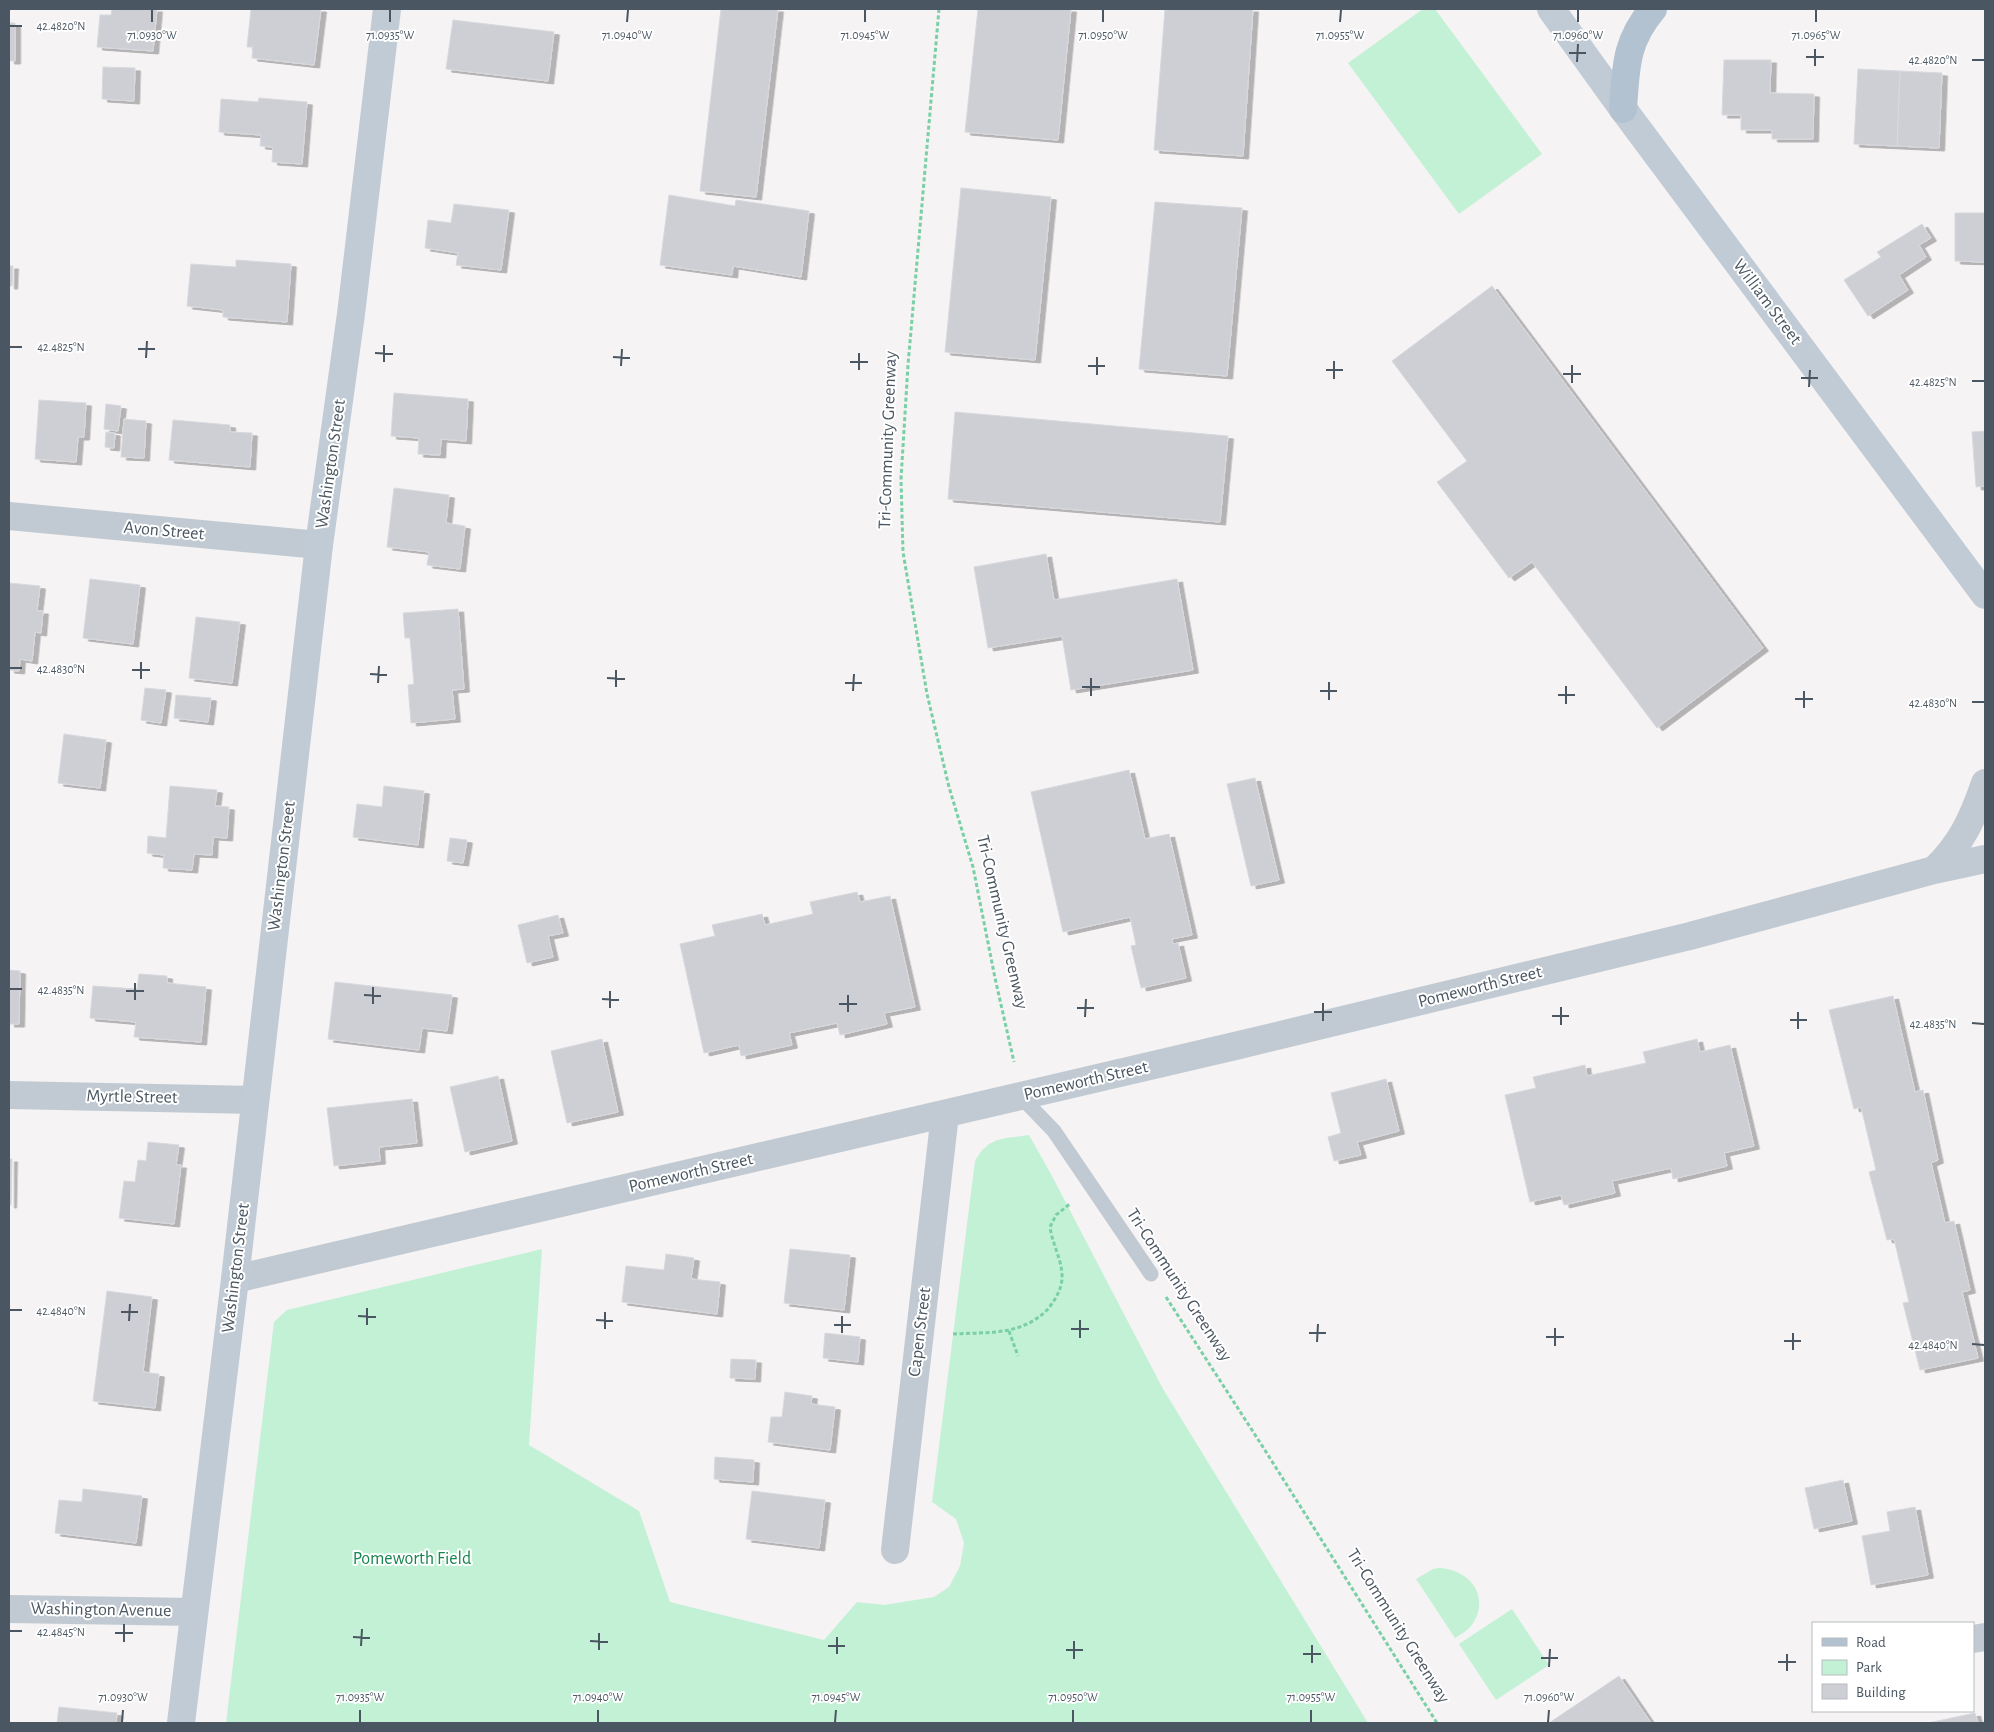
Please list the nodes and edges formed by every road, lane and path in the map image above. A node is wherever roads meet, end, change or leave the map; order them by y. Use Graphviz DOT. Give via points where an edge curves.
graph roads {
  1 [pos="387,9"];
  2 [pos="939,9"];
  3 [pos="1551,9"];
  4 [pos="1653,9"];
  5 [pos="1623,108"];
  6 [pos="9,516"];
  7 [pos="319,545"];
  8 [pos="1985,595"];
  9 [pos="1985,783"];
  10 [pos="1985,859"];
  11 [pos="1934,870"];
  12 [pos="9,1095"];
  13 [pos="1021,1097"];
  14 [pos="255,1100"];
  15 [pos="945,1114"];
  16 [pos="1091,1188"];
  17 [pos="1151,1274"];
  18 [pos="235,1279"];
  19 [pos="1009,1332"];
  20 [pos="952,1334"];
  21 [pos="1018,1356"];
  22 [pos="895,1550"];
  23 [pos="9,1609"];
  24 [pos="194,1612"];
  25 [pos="181,1723"];
  26 [pos="1437,1723"];
  1 -- 7 [label="street, Washington Street" via="353,305"];
  2 -- 13 [label="path, Tri-Community Greenway" via="908,365 901,479 903,552 928,694 949,787 973,866"];
  3 -- 5 [label="street, William Street"];
  4 -- 5 [label="main road" via="1633,39 1627,58"];
  5 -- 8 [label="street, William Street"];
  6 -- 7 [label="street, Avon Street"];
  7 -- 14 [label="street, Washington Street"];
  9 -- 11 [label="street, Pomeworth Street" via="1960,840"];
  10 -- 11 [label="street, Pomeworth Street"];
  11 -- 13 [label="street, Pomeworth Street" via="1690,936"];
  12 -- 14 [label="street, Myrtle Street"];
  13 -- 15 [label="street, Pomeworth Street"];
  13 -- 16 [label="lane, Tri-Community Greenway" via="1054,1131"];
  14 -- 18 [label="street, Washington Street"];
  15 -- 18 [label="street, Pomeworth Street"];
  15 -- 22 [label="street, Capen Street"];
  16 -- 17 [label="lane, Tri-Community Greenway"];
  16 -- 19 [label="path" via="1056,1215 1050,1227 1062,1278 1057,1295 1041,1315"];
  17 -- 26 [label="path, Tri-Community Greenway"];
  18 -- 24 [label="street, Washington Street"];
  19 -- 20 [label="path"];
  19 -- 21 [label="path"];
  23 -- 24 [label="street, Washington Avenue"];
  24 -- 25 [label="street, Washington Street"];
}
